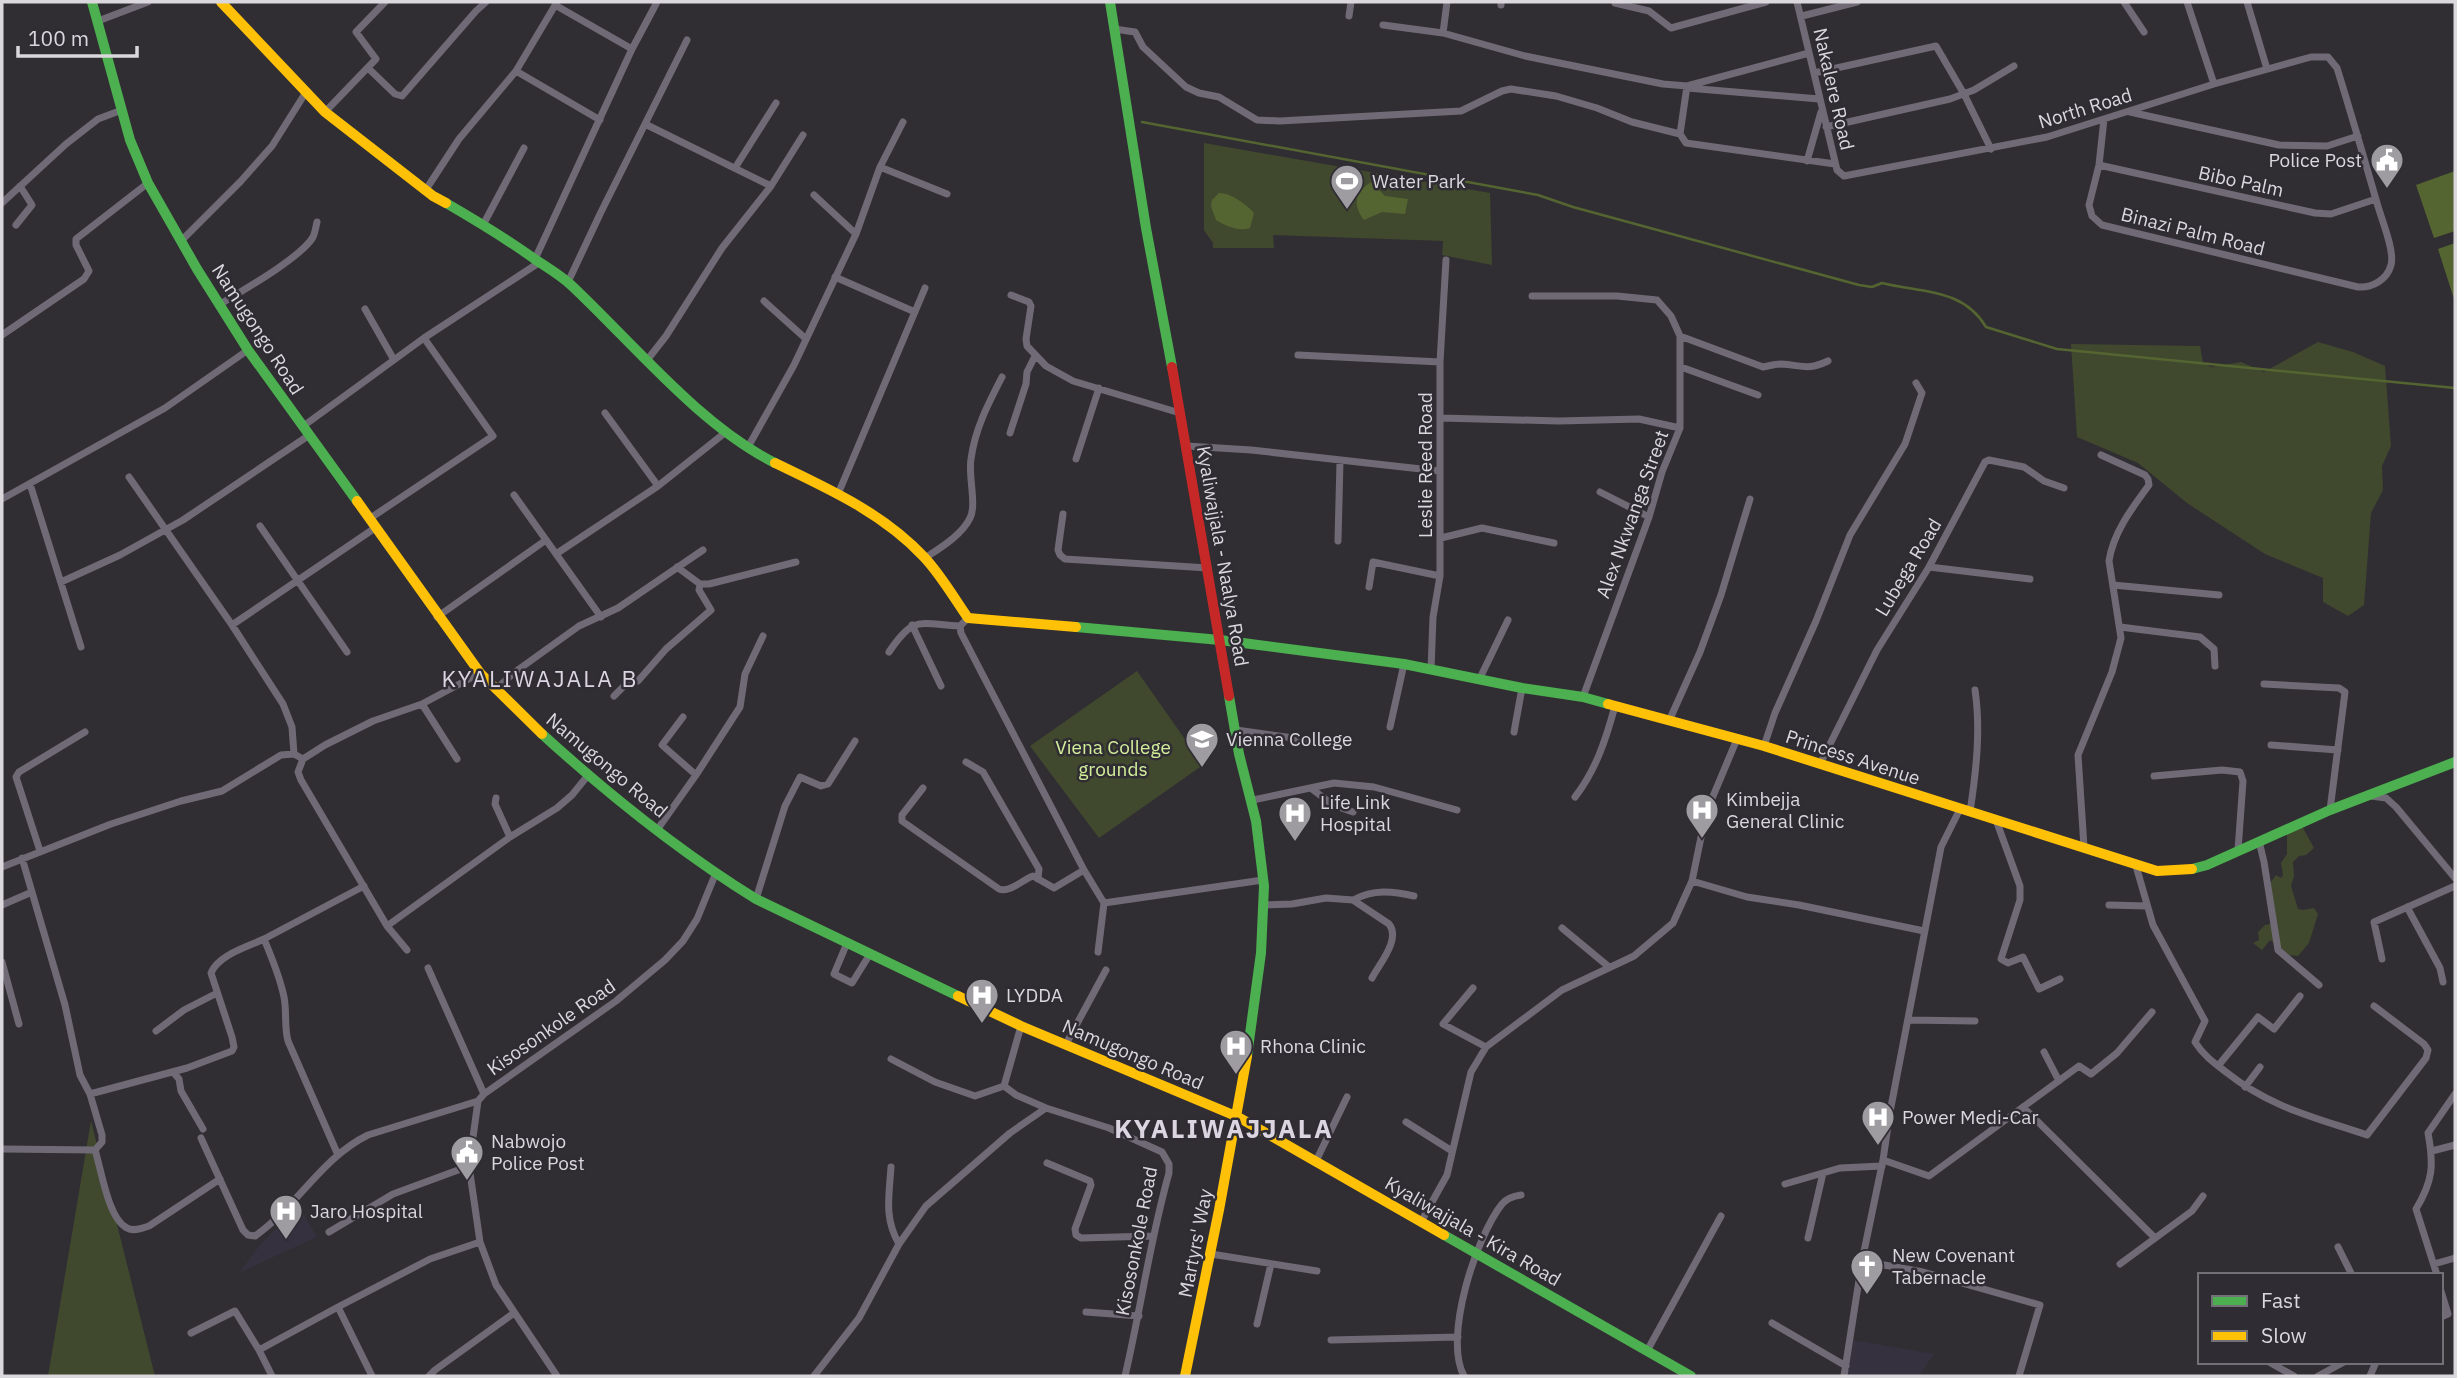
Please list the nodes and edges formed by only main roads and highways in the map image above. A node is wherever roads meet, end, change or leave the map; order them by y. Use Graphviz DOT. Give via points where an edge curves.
graph roads {
  1 [pos="92,2"];
  2 [pos="221,2"];
  3 [pos="1110,2"];
  4 [pos="1220,640"];
  5 [pos="2455,762"];
  6 [pos="1238,1117"];
  7 [pos="1185,1376"];
  8 [pos="1691,1376"];
  1 -- 6 [label="main road, Namugongo Road" via="130,140 148,183 219,305 438,617 480,673 523,718 657,830 755,899 1021,1026"];
  2 -- 4 [label="main road, Princess Avenue" via="325,112 425,191 568,282 726,432 888,524 925,558 968,618"];
  3 -- 4 [label="main road, Kyaliwajjala - Naalya Road"];
  4 -- 5 [label="main road, Princess Avenue" via="1404,664 1583,698 1764,746 2157,871 2207,865 2330,810"];
  4 -- 6 [label="main road, Kyaliwajjala - Naalya Road" via="1239,754 1253,800 1264,905"];
  6 -- 7 [label="main road, Martyrs' Way"];
  6 -- 8 [label="main road, Kyaliwajjala - Kira Road"];
}
